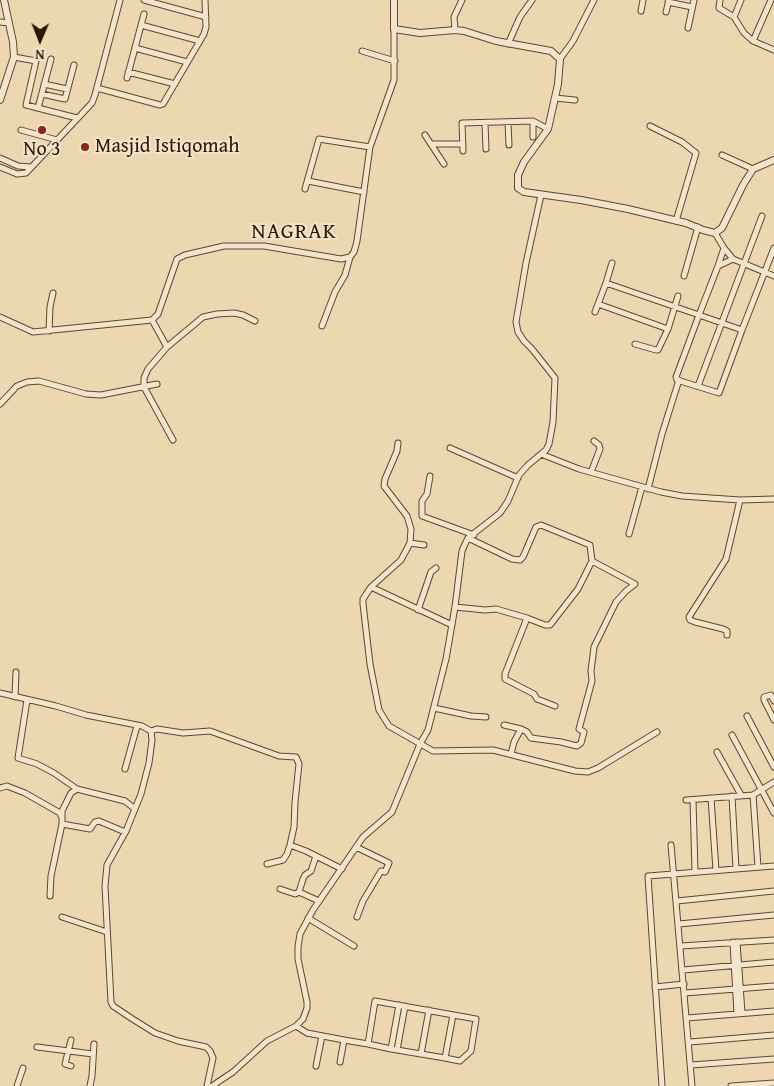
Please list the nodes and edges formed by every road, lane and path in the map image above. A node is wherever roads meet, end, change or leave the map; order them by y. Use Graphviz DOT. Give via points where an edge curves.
graph roads {
  1 [pos="4,0"];
  2 [pos="120,0"];
  3 [pos="144,0"];
  4 [pos="205,0"];
  5 [pos="394,0"];
  6 [pos="462,0"];
  7 [pos="532,0"];
  8 [pos="594,0"];
  9 [pos="643,0"];
  10 [pos="694,0"];
  11 [pos="720,0"];
  12 [pos="741,0"];
  13 [pos="772,0"];
  14 [pos="669,1"];
  15 [pos="692,7"];
  16 [pos="640,11"];
  17 [pos="666,12"];
  18 [pos="144,14"];
  19 [pos="206,17"];
  20 [pos="734,17"];
  21 [pos="0,22"];
  22 [pos="9,22"];
  23 [pos="141,25"];
  24 [pos="688,28"];
  25 [pos="394,29"];
  26 [pos="454,30"];
  27 [pos="753,40"];
  28 [pos="200,41"];
  29 [pos="508,44"];
  30 [pos="135,48"];
  31 [pos="774,50"];
  32 [pos="362,52"];
  33 [pos="14,57"];
  34 [pos="51,59"];
  35 [pos="560,60"];
  36 [pos="395,61"];
  37 [pos="187,62"];
  38 [pos="74,65"];
  39 [pos="44,84"];
  40 [pos="175,84"];
  41 [pos="97,88"];
  42 [pos="68,89"];
  43 [pos="42,94"];
  44 [pos="556,98"];
  45 [pos="0,100"];
  46 [pos="575,100"];
  47 [pos="38,108"];
  48 [pos="77,118"];
  49 [pos="533,121"];
  50 [pos="508,122"];
  51 [pos="485,123"];
  52 [pos="650,126"];
  53 [pos="548,128"];
  54 [pos="21,130"];
  55 [pos="425,135"];
  56 [pos="533,137"];
  57 [pos="57,140"];
  58 [pos="431,144"];
  59 [pos="463,144"];
  60 [pos="509,145"];
  61 [pos="370,146"];
  62 [pos="486,149"];
  63 [pos="463,151"];
  64 [pos="722,155"];
  65 [pos="0,158"];
  66 [pos="774,160"];
  67 [pos="444,164"];
  68 [pos="31,166"];
  69 [pos="0,167"];
  70 [pos="753,169"];
  71 [pos="308,181"];
  72 [pos="305,189"];
  73 [pos="364,192"];
  74 [pos="541,195"];
  75 [pos="762,216"];
  76 [pos="676,220"];
  77 [pos="698,227"];
  78 [pos="715,233"];
  79 [pos="724,248"];
  80 [pos="774,248"];
  81 [pos="350,258"];
  82 [pos="733,258"];
  83 [pos="612,263"];
  84 [pos="744,264"];
  85 [pos="718,266"];
  86 [pos="764,272"];
  87 [pos="684,276"];
  88 [pos="774,276"];
  89 [pos="606,284"];
  90 [pos="53,293"];
  91 [pos="678,296"];
  92 [pos="598,304"];
  93 [pos="674,308"];
  94 [pos="595,312"];
  95 [pos="699,315"];
  96 [pos="0,317"];
  97 [pos="152,320"];
  98 [pos="255,321"];
  99 [pos="721,322"];
  100 [pos="322,326"];
  101 [pos="668,329"];
  102 [pos="742,330"];
  103 [pos="49,331"];
  104 [pos="635,344"];
  105 [pos="167,347"];
  106 [pos="679,380"];
  107 [pos="157,384"];
  108 [pos="698,386"];
  109 [pos="144,387"];
  110 [pos="0,404"];
  111 [pos="172,440"];
  112 [pos="594,441"];
  113 [pos="398,442"];
  114 [pos="450,448"];
  115 [pos="541,454"];
  116 [pos="591,472"];
  117 [pos="430,476"];
  118 [pos="518,478"];
  119 [pos="642,487"];
  120 [pos="648,489"];
  121 [pos="774,499"];
  122 [pos="740,500"];
  123 [pos="629,534"];
  124 [pos="474,535"];
  125 [pos="468,538"];
  126 [pos="410,543"];
  127 [pos="424,546"];
  128 [pos="592,561"];
  129 [pos="436,568"];
  130 [pos="372,587"];
  131 [pos="455,607"];
  132 [pos="418,610"];
  133 [pos="528,618"];
  134 [pos="452,625"];
  135 [pos="728,635"];
  136 [pos="16,672"];
  137 [pos="1,694"];
  138 [pos="15,697"];
  139 [pos="27,700"];
  140 [pos="0,701"];
  141 [pos="774,701"];
  142 [pos="555,706"];
  143 [pos="434,708"];
  144 [pos="747,716"];
  145 [pos="486,717"];
  146 [pos="774,720"];
  147 [pos="504,725"];
  148 [pos="137,726"];
  149 [pos="520,730"];
  150 [pos="151,732"];
  151 [pos="657,732"];
  152 [pos="732,735"];
  153 [pos="420,744"];
  154 [pos="717,752"];
  155 [pos="511,754"];
  156 [pos="774,767"];
  157 [pos="125,770"];
  158 [pos="774,782"];
  159 [pos="0,788"];
  160 [pos="77,789"];
  161 [pos="761,789"];
  162 [pos="741,795"];
  163 [pos="753,795"];
  164 [pos="732,796"];
  165 [pos="711,798"];
  166 [pos="686,800"];
  167 [pos="693,800"];
  168 [pos="135,809"];
  169 [pos="774,813"];
  170 [pos="62,816"];
  171 [pos="62,824"];
  172 [pos="126,832"];
  173 [pos="290,845"];
  174 [pos="671,845"];
  175 [pos="356,847"];
  176 [pos="316,856"];
  177 [pos="267,864"];
  178 [pos="774,866"];
  179 [pos="758,867"];
  180 [pos="342,869"];
  181 [pos="736,869"];
  182 [pos="716,870"];
  183 [pos="696,872"];
  184 [pos="674,874"];
  185 [pos="280,889"];
  186 [pos="774,891"];
  187 [pos="299,892"];
  188 [pos="50,896"];
  189 [pos="319,901"];
  190 [pos="677,901"];
  191 [pos="774,915"];
  192 [pos="62,917"];
  193 [pos="357,917"];
  194 [pos="308,918"];
  195 [pos="679,924"];
  196 [pos="107,932"];
  197 [pos="774,940"];
  198 [pos="735,942"];
  199 [pos="354,946"];
  200 [pos="681,946"];
  201 [pos="774,962"];
  202 [pos="736,965"];
  203 [pos="683,970"];
  204 [pos="684,984"];
  205 [pos="774,986"];
  206 [pos="655,987"];
  207 [pos="738,989"];
  208 [pos="685,993"];
  209 [pos="402,1006"];
  210 [pos="429,1010"];
  211 [pos="774,1010"];
  212 [pos="740,1013"];
  213 [pos="453,1015"];
  214 [pos="687,1018"];
  215 [pos="296,1026"];
  216 [pos="774,1035"];
  217 [pos="322,1036"];
  218 [pos="71,1040"];
  219 [pos="344,1040"];
  220 [pos="690,1042"];
  221 [pos="94,1044"];
  222 [pos="368,1044"];
  223 [pos="37,1048"];
  224 [pos="394,1049"];
  225 [pos="68,1051"];
  226 [pos="93,1054"];
  227 [pos="421,1054"];
  228 [pos="445,1058"];
  229 [pos="774,1059"];
  230 [pos="340,1062"];
  231 [pos="690,1065"];
  232 [pos="71,1066"];
  233 [pos="316,1066"];
  234 [pos="23,1068"];
  235 [pos="774,1082"];
  236 [pos="17,1086"];
  237 [pos="90,1086"];
  238 [pos="207,1086"];
  239 [pos="212,1086"];
  240 [pos="662,1086"];
  241 [pos="692,1086"];
  242 [pos="731,1086"];
  1 -- 22 [label="street"];
  2 -- 41 [label="street"];
  3 -- 19 [label="street"];
  4 -- 19 [label="street"];
  5 -- 25 [label="street"];
  6 -- 26 [label="street" via="454,17"];
  7 -- 29 [label="street"];
  8 -- 35 [label="street"];
  9 -- 16 [label="street"];
  10 -- 15 [label="street"];
  11 -- 20 [label="street" via="719,8"];
  12 -- 20 [label="street"];
  13 -- 27 [label="street"];
  14 -- 15 [label="street"];
  14 -- 17 [label="street"];
  15 -- 24 [label="street"];
  18 -- 23 [label="street"];
  19 -- 28 [label="street"];
  20 -- 27 [label="street"];
  21 -- 22 [label="street"];
  22 -- 33 [label="street"];
  23 -- 28 [label="street"];
  23 -- 30 [label="street"];
  25 -- 26 [label="street" via="420,33"];
  25 -- 36 [label="street"];
  26 -- 29 [label="street"];
  27 -- 31 [label="street"];
  28 -- 37 [label="street"];
  29 -- 35 [label="street" via="551,51"];
  30 -- 37 [label="street"];
  30 -- 40 [label="street" via="128,75"];
  32 -- 36 [label="street"];
  33 -- 45 [label="street"];
  33 -- 47 [label="street" via="36,61 26,105"];
  34 -- 39 [label="street"];
  35 -- 44 [label="street"];
  36 -- 61 [label="street" via="394,80"];
  37 -- 40 [label="street"];
  38 -- 42 [label="street"];
  39 -- 42 [label="street"];
  39 -- 43 [label="street"];
  40 -- 41 [label="street" via="160,105"];
  41 -- 48 [label="street" via="92,103"];
  42 -- 43 [label="street" via="65,99"];
  43 -- 47 [label="street"];
  44 -- 46 [label="street"];
  44 -- 53 [label="street"];
  47 -- 48 [label="street"];
  48 -- 57 [label="street"];
  49 -- 50 [label="street"];
  49 -- 53 [label="street"];
  49 -- 56 [label="street"];
  50 -- 51 [label="street"];
  50 -- 60 [label="street"];
  51 -- 59 [label="street" via="462,124"];
  51 -- 62 [label="street"];
  52 -- 76 [label="street" via="696,153"];
  53 -- 74 [label="street" via="524,162 518,180 521,191"];
  54 -- 57 [label="street"];
  55 -- 58 [label="street"];
  57 -- 68 [label="street"];
  58 -- 59 [label="street"];
  58 -- 67 [label="street"];
  59 -- 63 [label="street"];
  61 -- 71 [label="street" via="319,139"];
  61 -- 73 [label="street"];
  64 -- 70 [label="street"];
  65 -- 68 [label="street" via="18,166"];
  66 -- 70 [label="street"];
  68 -- 69 [label="street" via="22,175"];
  70 -- 78 [label="street" via="722,228"];
  71 -- 72 [label="street"];
  71 -- 73 [label="street"];
  73 -- 81 [label="street" via="357,241"];
  74 -- 76 [label="street"];
  74 -- 115 [label="street" via="516,322 524,341 555,378 552,433"];
  75 -- 84 [label="street"];
  76 -- 77 [label="street"];
  77 -- 78 [label="street"];
  77 -- 87 [label="street"];
  78 -- 79 [label="street"];
  79 -- 82 [label="street"];
  79 -- 85 [label="street"];
  80 -- 86 [label="street"];
  81 -- 97 [label="street" via="248,245 224,246 185,255 175,263 160,311"];
  81 -- 100 [label="street"];
  82 -- 84 [label="street"];
  82 -- 85 [label="street"];
  83 -- 89 [label="street"];
  84 -- 86 [label="street"];
  84 -- 99 [label="street"];
  85 -- 95 [label="street"];
  86 -- 88 [label="street"];
  86 -- 102 [label="street"];
  89 -- 92 [label="street"];
  89 -- 93 [label="street"];
  90 -- 103 [label="street"];
  91 -- 93 [label="street"];
  92 -- 94 [label="street"];
  92 -- 101 [label="street"];
  93 -- 95 [label="street"];
  93 -- 101 [label="street"];
  95 -- 99 [label="street"];
  95 -- 106 [label="street" via="676,377"];
  96 -- 103 [label="street" via="33,332"];
  97 -- 103 [label="street"];
  97 -- 105 [label="street"];
  98 -- 105 [label="street" via="234,313 204,317"];
  99 -- 102 [label="street"];
  99 -- 108 [label="street"];
  101 -- 104 [label="street" via="657,350"];
  102 -- 108 [label="street" via="720,392"];
  105 -- 109 [label="street" via="148,369"];
  106 -- 108 [label="street"];
  106 -- 120 [label="street"];
  107 -- 109 [label="street"];
  109 -- 110 [label="street" via="101,396 39,381 26,382 17,386"];
  109 -- 111 [label="street"];
  112 -- 116 [label="street" via="600,449"];
  113 -- 126 [label="street" via="384,486 407,516 411,529"];
  114 -- 118 [label="street"];
  115 -- 116 [label="street"];
  115 -- 118 [label="street"];
  116 -- 119 [label="street"];
  117 -- 124 [label="street" via="427,494 422,501 422,516"];
  118 -- 124 [label="street" via="500,513"];
  119 -- 120 [label="street"];
  119 -- 123 [label="street"];
  120 -- 122 [label="street" via="682,496"];
  121 -- 122 [label="street"];
  122 -- 135 [label="street" via="726,559 689,617 695,622 723,629"];
  124 -- 125 [label="street"];
  125 -- 128 [label="street" via="520,560 537,525 541,525 590,544"];
  125 -- 131 [label="street" via="462,551"];
  126 -- 127 [label="street"];
  126 -- 130 [label="street" via="401,560"];
  128 -- 133 [label="street" via="578,590 550,625"];
  128 -- 149 [label="street" via="635,584 616,602 594,647 592,681 580,729 584,732 581,743 577,746 531,738 528,732"];
  129 -- 132 [label="street" via="431,572"];
  130 -- 132 [label="street"];
  130 -- 153 [label="street" via="363,604 379,710 389,726"];
  131 -- 133 [label="street" via="496,609"];
  131 -- 134 [label="street"];
  132 -- 134 [label="street"];
  133 -- 142 [label="street" via="505,679"];
  134 -- 143 [label="street"];
  136 -- 138 [label="street"];
  137 -- 138 [label="street"];
  137 -- 140 [label="street"];
  138 -- 139 [label="street"];
  139 -- 148 [label="street"];
  139 -- 160 [label="street" via="18,758 37,764"];
  141 -- 146 [label="street" via="771,696 764,697"];
  143 -- 145 [label="street"];
  143 -- 153 [label="street"];
  144 -- 156 [label="street"];
  147 -- 149 [label="street"];
  148 -- 150 [label="street"];
  148 -- 157 [label="street"];
  149 -- 155 [label="street"];
  150 -- 168 [label="street" via="147,772"];
  150 -- 173 [label="street" via="157,729 183,734 210,731 278,756 296,756 299,764"];
  151 -- 155 [label="street" via="588,772"];
  152 -- 161 [label="street"];
  153 -- 155 [label="street" via="439,752 486,749"];
  153 -- 175 [label="street" via="392,812"];
  154 -- 162 [label="street"];
  158 -- 161 [label="street"];
  159 -- 170 [label="street" via="7,786 25,793"];
  160 -- 168 [label="street" via="125,801"];
  160 -- 170 [label="street" via="67,799"];
  161 -- 163 [label="street"];
  161 -- 169 [label="street"];
  162 -- 163 [label="street"];
  162 -- 164 [label="street"];
  163 -- 179 [label="street"];
  164 -- 165 [label="street"];
  164 -- 181 [label="street"];
  165 -- 167 [label="street"];
  165 -- 182 [label="street"];
  166 -- 167 [label="street"];
  167 -- 183 [label="street"];
  168 -- 172 [label="street"];
  170 -- 171 [label="street"];
  171 -- 172 [label="street" via="90,829 99,821"];
  171 -- 188 [label="street"];
  172 -- 196 [label="street" via="106,865"];
  173 -- 176 [label="street"];
  173 -- 177 [label="street" via="283,860"];
  174 -- 184 [label="street"];
  175 -- 180 [label="street"];
  175 -- 193 [label="street" via="389,863 363,901"];
  176 -- 180 [label="street"];
  176 -- 187 [label="street"];
  178 -- 179 [label="street"];
  179 -- 181 [label="street"];
  180 -- 189 [label="street"];
  181 -- 182 [label="street"];
  182 -- 183 [label="street"];
  183 -- 184 [label="street"];
  184 -- 190 [label="street"];
  184 -- 206 [label="street" via="648,876"];
  185 -- 187 [label="street" via="294,894"];
  186 -- 190 [label="street"];
  187 -- 189 [label="street"];
  189 -- 194 [label="street"];
  190 -- 195 [label="street"];
  191 -- 195 [label="street"];
  192 -- 196 [label="street"];
  194 -- 199 [label="street"];
  194 -- 215 [label="street" via="298,947 307,1008"];
  195 -- 200 [label="street"];
  196 -- 238 [label="street" via="112,1006 155,1032 210,1050 213,1058"];
  197 -- 198 [label="street"];
  198 -- 200 [label="street"];
  198 -- 202 [label="street"];
  200 -- 203 [label="street"];
  201 -- 202 [label="street"];
  202 -- 203 [label="street"];
  202 -- 207 [label="street"];
  203 -- 204 [label="street"];
  204 -- 206 [label="street"];
  204 -- 208 [label="street"];
  205 -- 207 [label="street"];
  206 -- 240 [label="street"];
  207 -- 208 [label="street"];
  207 -- 212 [label="street"];
  208 -- 214 [label="street"];
  209 -- 210 [label="street"];
  209 -- 222 [label="street" via="376,1001"];
  209 -- 224 [label="street"];
  210 -- 213 [label="street"];
  210 -- 227 [label="street"];
  211 -- 212 [label="street"];
  212 -- 214 [label="street"];
  213 -- 228 [label="street"];
  213 -- 228 [label="street" via="476,1019 471,1051 460,1061"];
  214 -- 220 [label="street"];
  215 -- 217 [label="street"];
  215 -- 239 [label="street" via="267,1041"];
  216 -- 220 [label="street"];
  217 -- 219 [label="street"];
  217 -- 233 [label="street"];
  218 -- 225 [label="street"];
  219 -- 222 [label="street"];
  219 -- 230 [label="street"];
  220 -- 231 [label="street"];
  221 -- 226 [label="street"];
  222 -- 224 [label="street"];
  223 -- 225 [label="street"];
  224 -- 227 [label="street"];
  225 -- 226 [label="street"];
  225 -- 232 [label="street" via="65,1064"];
  226 -- 237 [label="street"];
  227 -- 228 [label="street"];
  229 -- 231 [label="street"];
  231 -- 241 [label="street"];
  234 -- 236 [label="street"];
  235 -- 242 [label="street"];
}
